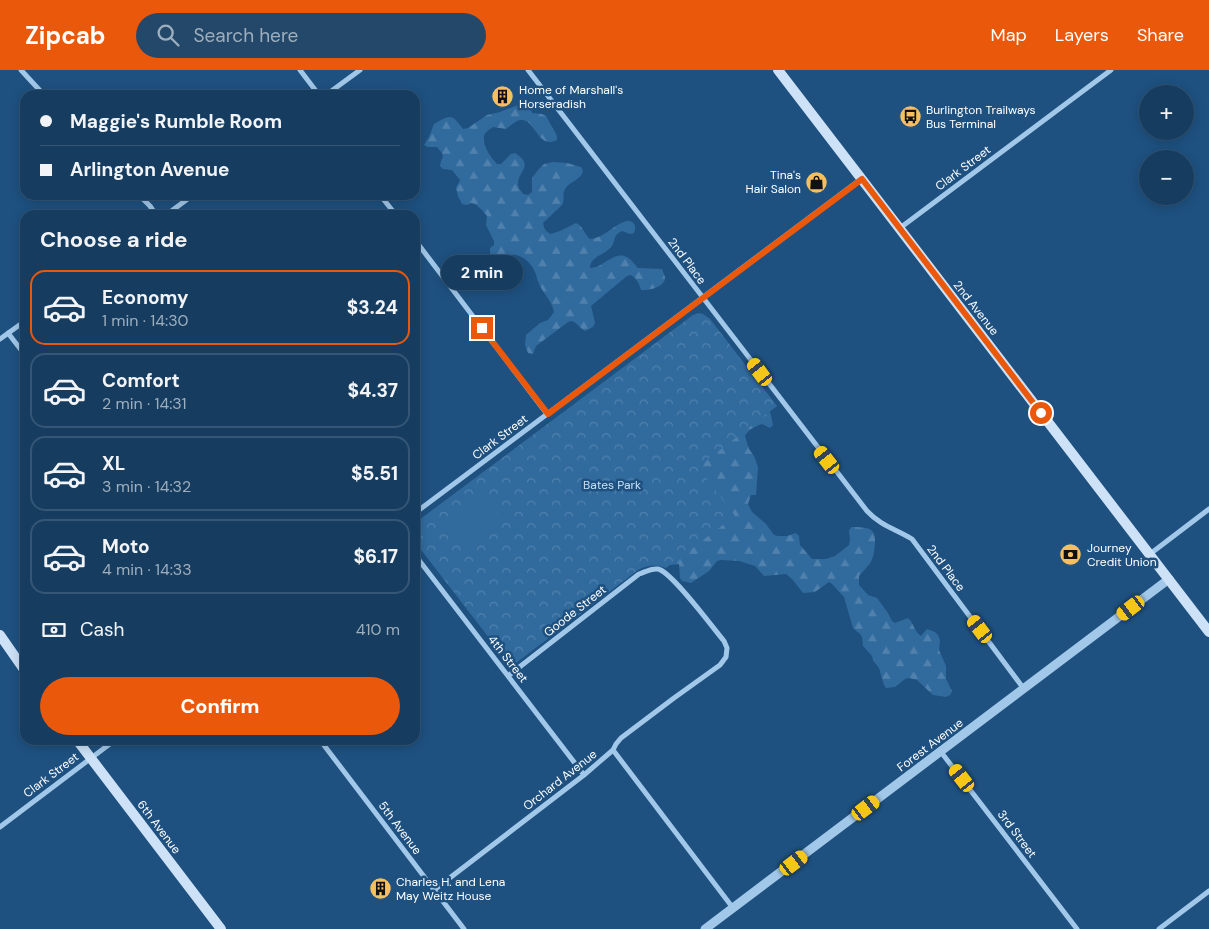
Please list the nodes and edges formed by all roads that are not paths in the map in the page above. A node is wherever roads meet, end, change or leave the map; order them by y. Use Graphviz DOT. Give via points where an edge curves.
graph roads {
  1 [pos="20,70"];
  2 [pos="300,70"];
  3 [pos="360,70"];
  4 [pos="528,70"];
  5 [pos="778,70"];
  6 [pos="1111,70"];
  7 [pos="39,90"];
  8 [pos="315,90"];
  9 [pos="333,90"];
  10 [pos="862,179"];
  11 [pos="144,200"];
  12 [pos="186,200"];
  13 [pos="384,200"];
  14 [pos="153,210"];
  15 [pos="172,210"];
  16 [pos="392,210"];
  17 [pos="900,228"];
  18 [pos="420,247"];
  19 [pos="702,298"];
  20 [pos="20,325"];
  21 [pos="8,333"];
  22 [pos="0,339"];
  23 [pos="20,349"];
  24 [pos="548,414"];
  25 [pos="420,509"];
  26 [pos="1209,509"];
  27 [pos="1150,554"];
  28 [pos="420,562"];
  29 [pos="657,569"];
  30 [pos="1169,579"];
  31 [pos="1209,632"];
  32 [pos="0,636"];
  33 [pos="20,665"];
  34 [pos="508,676"];
  35 [pos="1024,689"];
  36 [pos="81,745"];
  37 [pos="108,745"];
  38 [pos="324,745"];
  39 [pos="613,750"];
  40 [pos="941,752"];
  41 [pos="91,758"];
  42 [pos="584,775"];
  43 [pos="0,827"];
  44 [pos="434,890"];
  45 [pos="1209,891"];
  46 [pos="733,908"];
  47 [pos="221,929"];
  48 [pos="464,929"];
  49 [pos="705,929"];
  50 [pos="1077,929"];
  51 [pos="1159,929"];
  1 -- 7 [label="street"];
  2 -- 8 [label="street"];
  3 -- 9 [label="street"];
  4 -- 19 [label="street, 2nd Place"];
  5 -- 10 [label="main road, 2nd Avenue"];
  6 -- 17 [label="street, Clark Street"];
  10 -- 17 [label="main road, 2nd Avenue"];
  10 -- 19 [label="street, Clark Street"];
  11 -- 14 [label="street"];
  12 -- 15 [label="street"];
  13 -- 16 [label="street"];
  17 -- 27 [label="main road, 2nd Avenue"];
  18 -- 24 [label="street"];
  19 -- 24 [label="street, Clark Street"];
  19 -- 35 [label="street, 2nd Place" via="867,511 882,524 912,539"];
  20 -- 21 [label="street"];
  21 -- 22 [label="street"];
  21 -- 23 [label="street"];
  24 -- 25 [label="street, Clark Street"];
  26 -- 27 [label="street"];
  27 -- 30 [label="main road, 2nd Avenue"];
  28 -- 34 [label="street, 4th Street"];
  29 -- 34 [label="street, Goode Street" via="639,574"];
  29 -- 39 [label="street, Orchard Avenue" via="676,583 724,641 726,657 720,665 622,738"];
  30 -- 31 [label="main road, 2nd Avenue"];
  30 -- 35 [label="street, Forest Avenue"];
  32 -- 33 [label="main road"];
  34 -- 42 [label="street, 4th Street"];
  35 -- 40 [label="street, Forest Avenue"];
  36 -- 41 [label="main road, 6th Avenue"];
  37 -- 41 [label="street, Clark Street"];
  38 -- 44 [label="street, 5th Avenue"];
  39 -- 42 [label="street, Orchard Avenue"];
  39 -- 46 [label="street"];
  40 -- 46 [label="street, Forest Avenue"];
  40 -- 50 [label="street, 3rd Street"];
  41 -- 43 [label="street, Clark Street"];
  41 -- 47 [label="main road, 6th Avenue"];
  42 -- 44 [label="street, Orchard Avenue"];
  44 -- 48 [label="street, 5th Avenue"];
  45 -- 51 [label="street"];
  46 -- 49 [label="street, Forest Avenue"];
}
